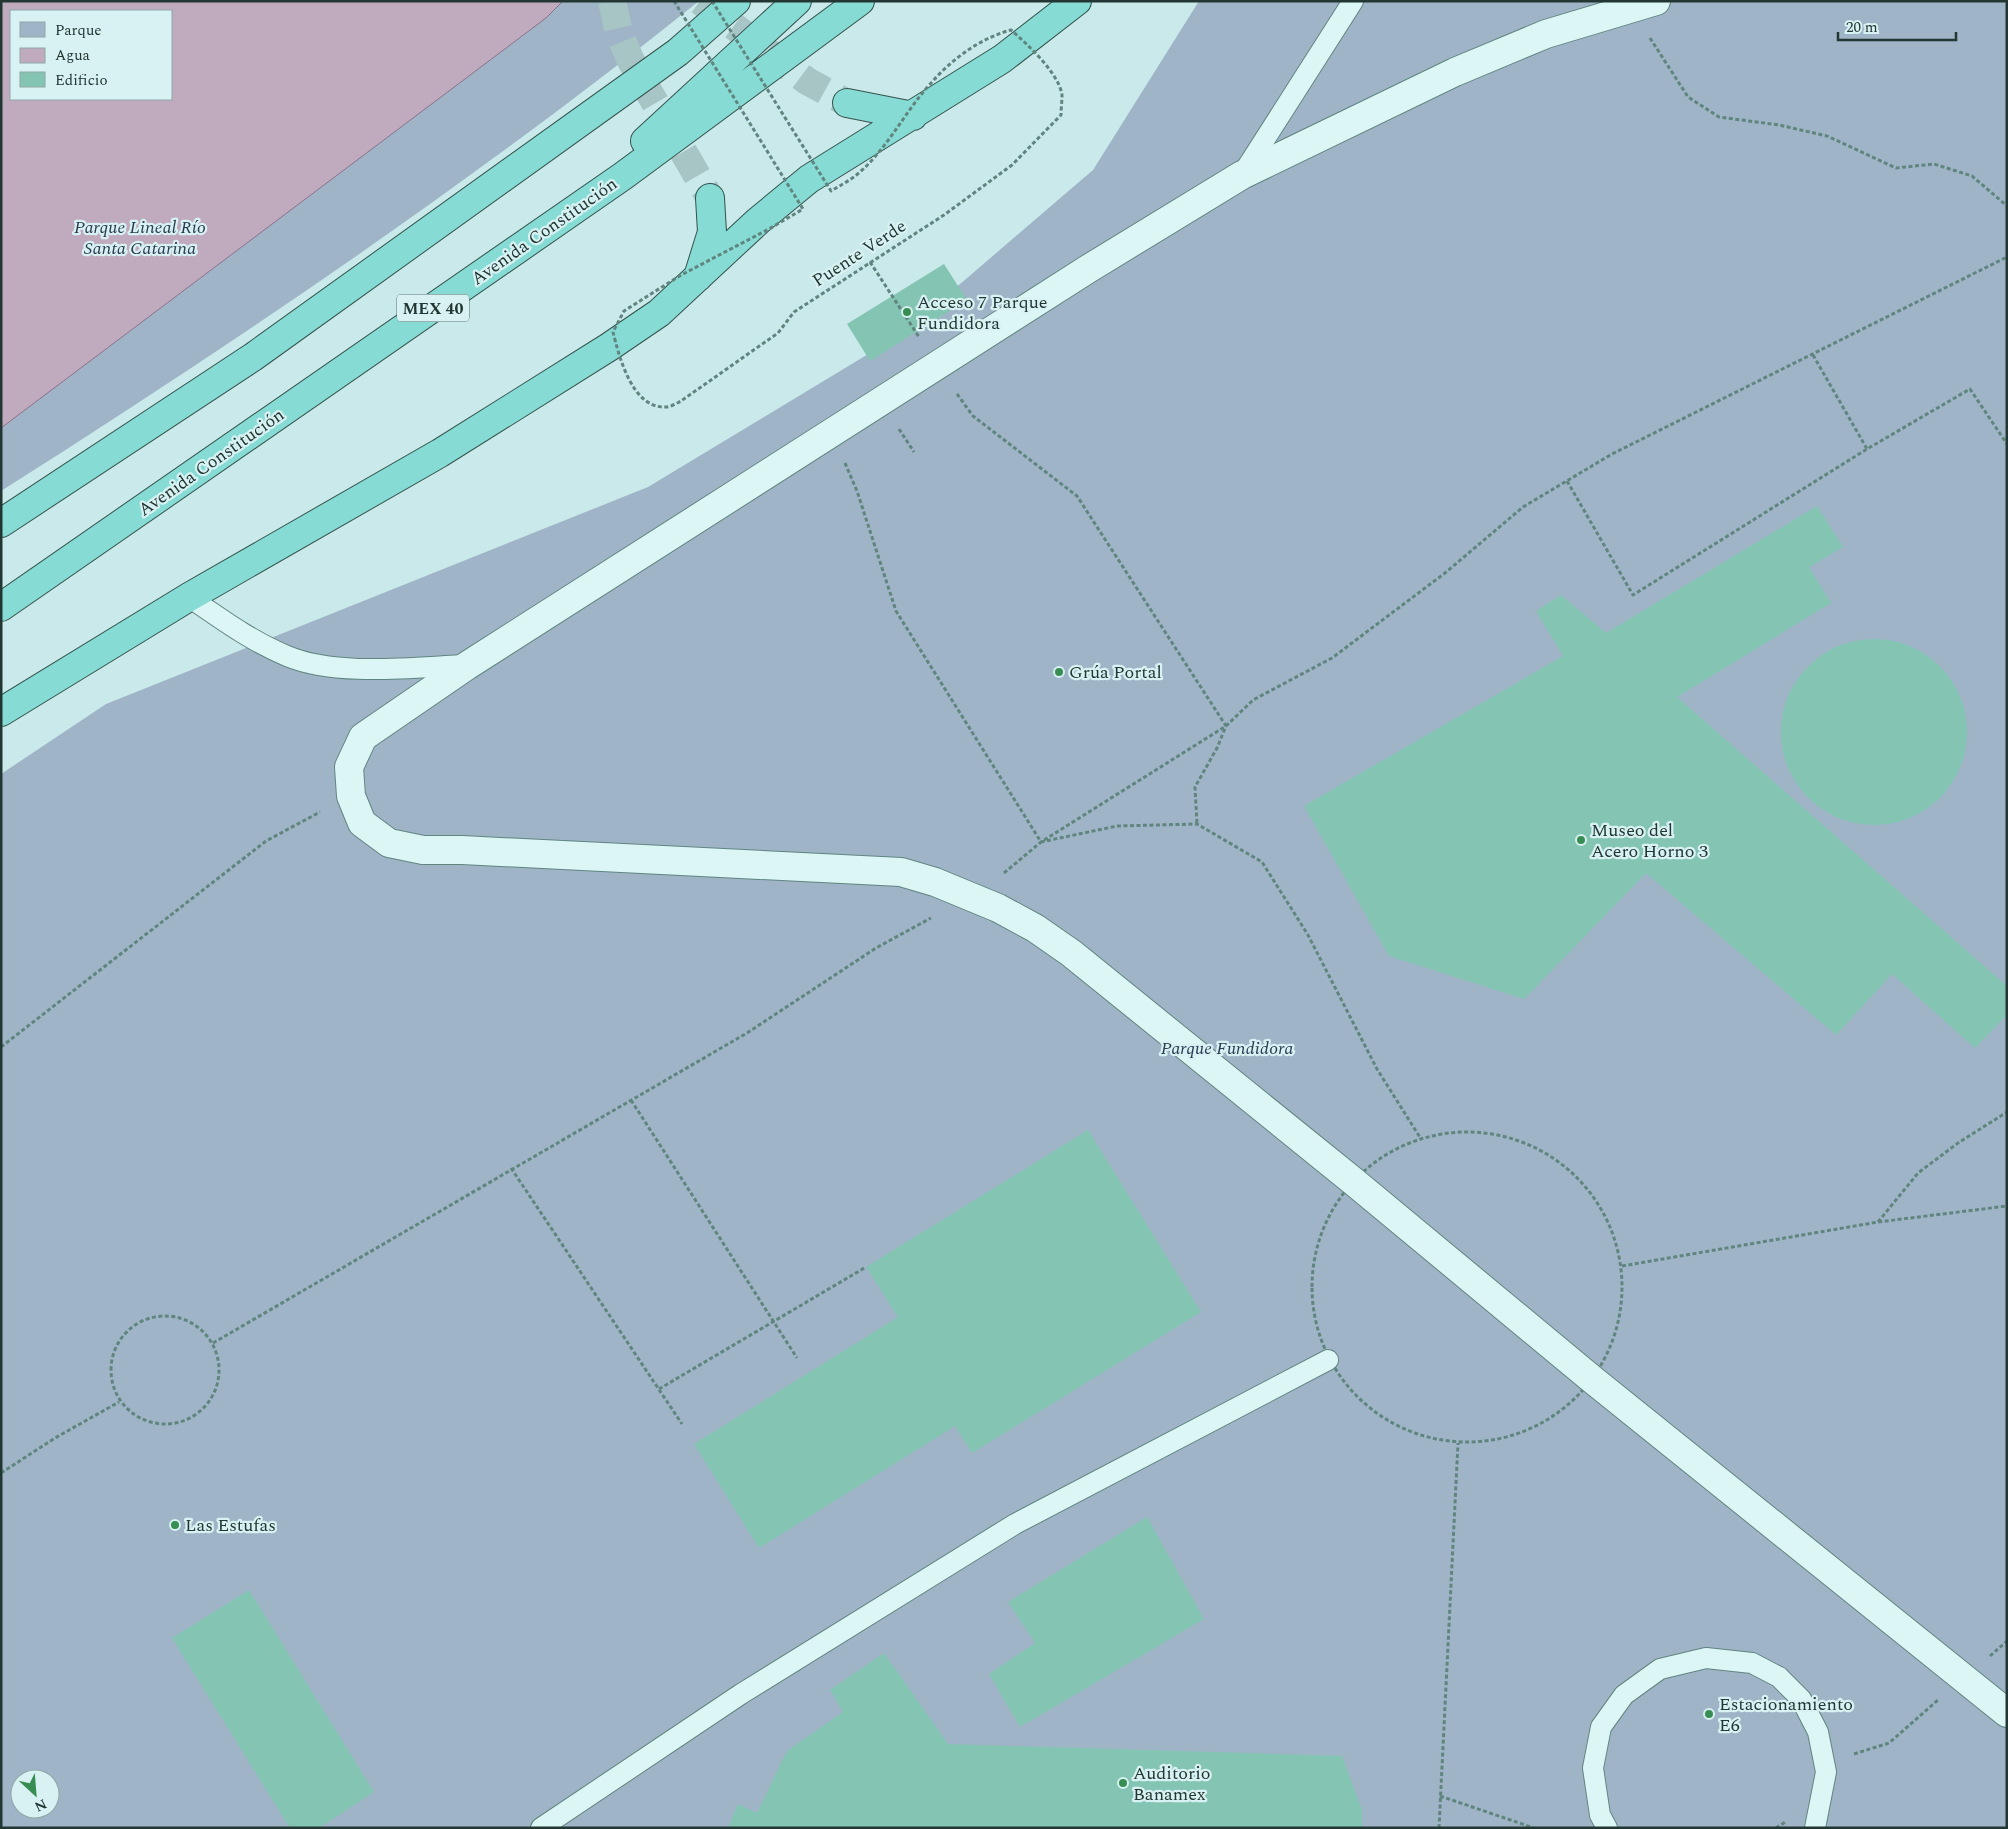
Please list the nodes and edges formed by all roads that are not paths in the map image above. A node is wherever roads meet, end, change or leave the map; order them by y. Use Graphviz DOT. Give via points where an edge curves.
graph roads {
  1 [pos="736,1"];
  2 [pos="797,1"];
  3 [pos="860,1"];
  4 [pos="1077,1"];
  5 [pos="1353,1"];
  6 [pos="1643,4"];
  7 [pos="847,103"];
  8 [pos="913,116"];
  9 [pos="1242,175"];
  10 [pos="710,198"];
  11 [pos="568,215"];
  12 [pos="697,278"];
  13 [pos="1,523"];
  14 [pos="189,597"];
  15 [pos="1,607"];
  16 [pos="468,665"];
  17 [pos="1,712"];
  18 [pos="1328,1360"];
  19 [pos="2007,1712"];
  20 [pos="540,1828"];
  21 [pos="1607,1828"];
  22 [pos="1815,1828"];
  1 -- 13 [label="highway" via="678,52 253,357"];
  2 -- 11 [label="highway"];
  3 -- 11 [label="highway, Avenida Constitución / MEX 40"];
  4 -- 8 [label="highway" via="1002,59"];
  5 -- 9 [label="lane"];
  6 -- 9 [label="street" via="1546,34 1455,72"];
  7 -- 8 [label="highway"];
  8 -- 12 [label="highway" via="809,179"];
  9 -- 16 [label="street"];
  10 -- 12 [label="highway" via="712,232"];
  11 -- 15 [label="highway, Avenida Constitución / MEX 40"];
  12 -- 14 [label="highway" via="659,313 609,347 440,453"];
  14 -- 16 [label="lane" via="245,636 289,657 346,670"];
  14 -- 17 [label="highway"];
  16 -- 19 [label="street" via="363,737 349,767 351,796 362,823 389,843 423,850 901,872 998,908 1071,953 1592,1380"];
  18 -- 20 [label="lane" via="1015,1524 741,1694"];
  21 -- 22 [label="lane" via="1600,1815 1593,1768 1601,1727 1624,1695 1660,1669 1706,1658 1752,1664 1779,1677 1801,1700 1818,1732 1826,1772"];
}
